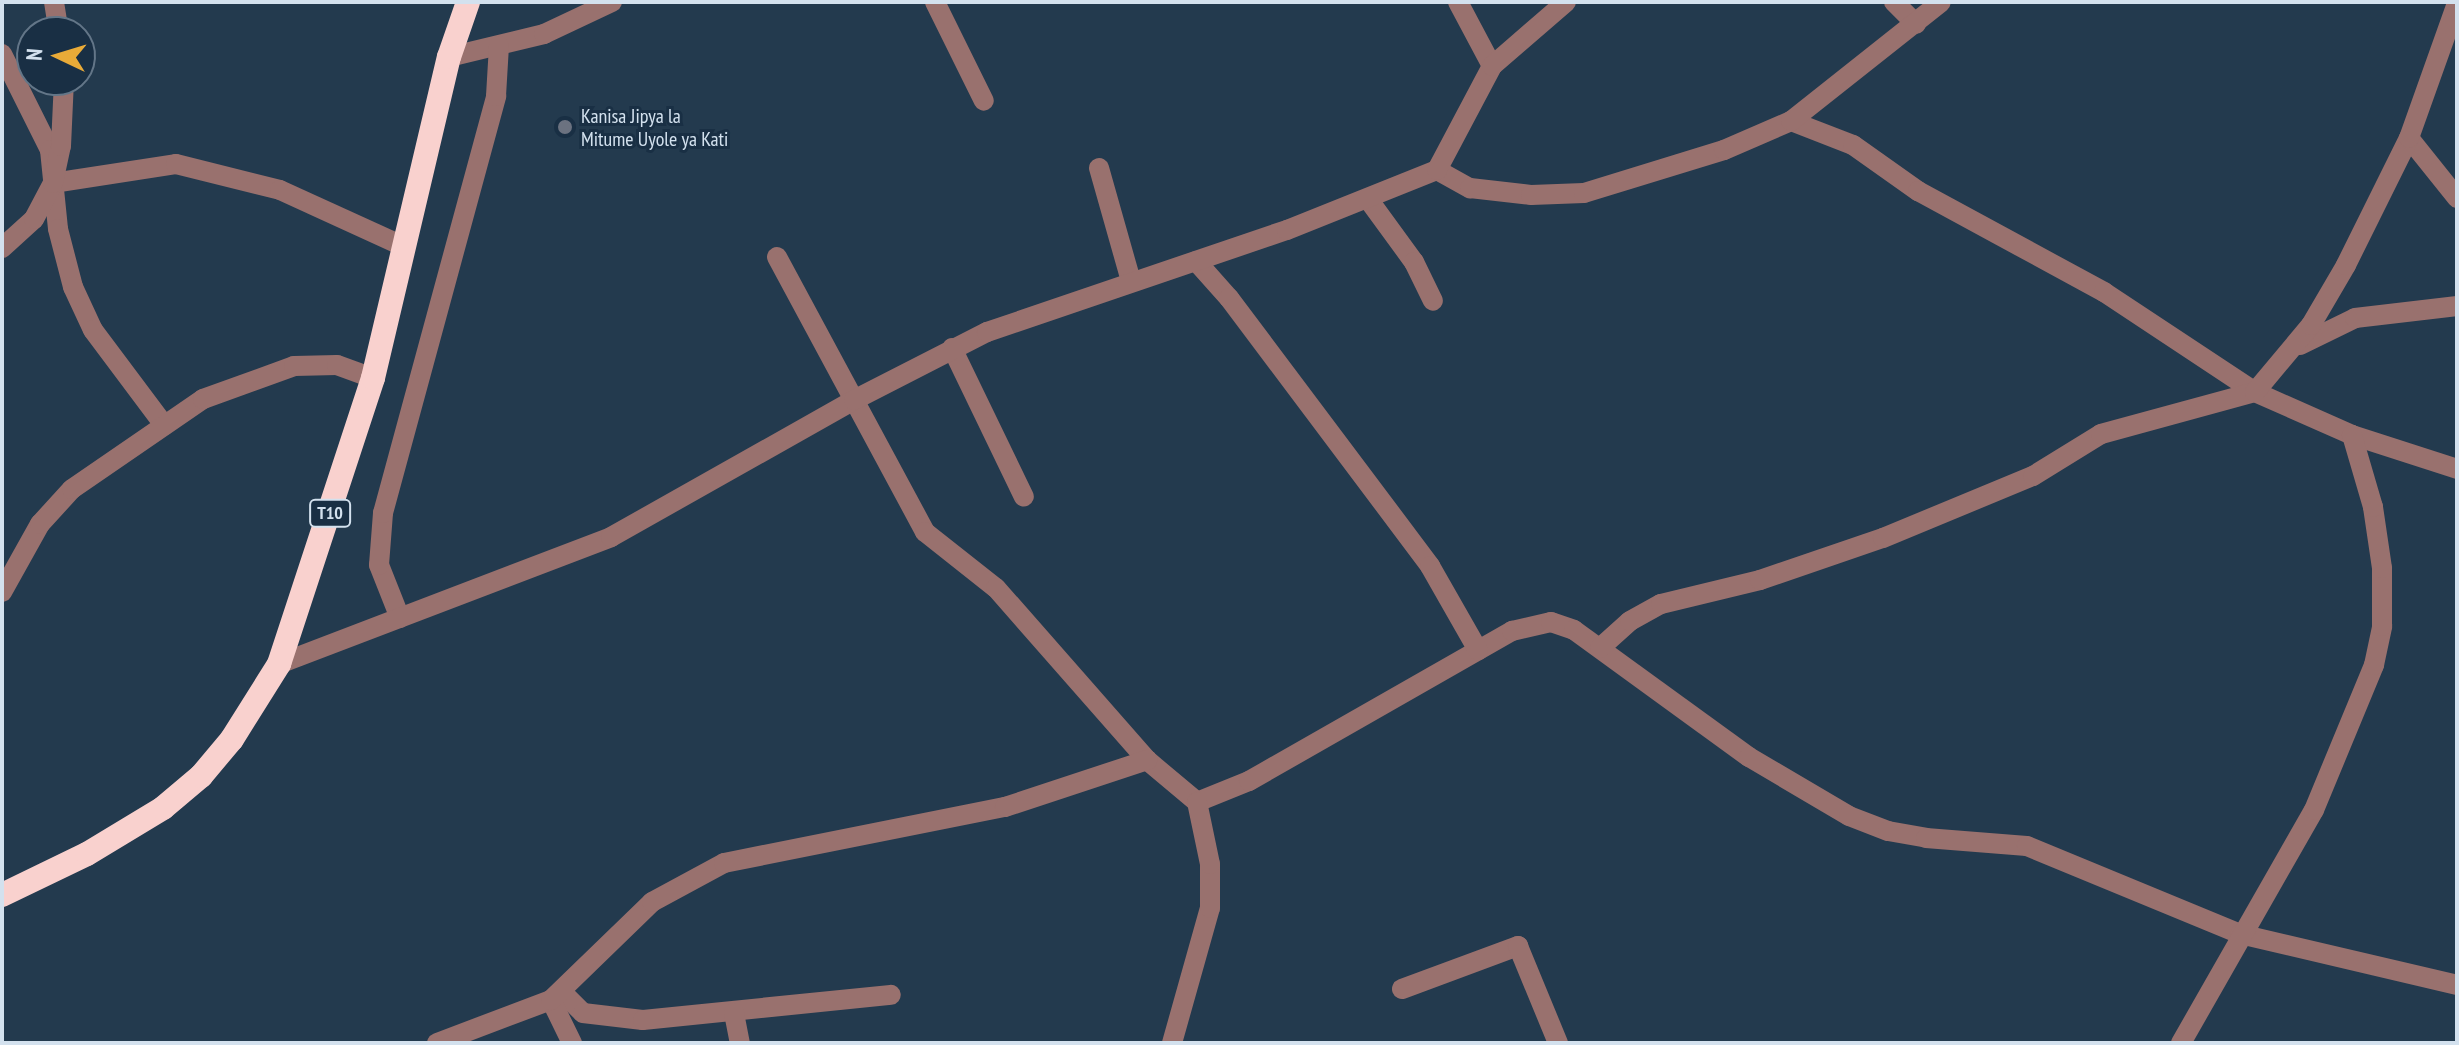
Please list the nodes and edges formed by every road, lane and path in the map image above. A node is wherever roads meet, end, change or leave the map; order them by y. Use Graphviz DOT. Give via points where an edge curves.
graph roads {
  1 [pos="468,2"];
  2 [pos="612,2"];
  3 [pos="935,2"];
  4 [pos="1458,2"];
  5 [pos="1566,2"];
  6 [pos="1894,2"];
  7 [pos="1941,2"];
  8 [pos="2457,3"];
  9 [pos="1916,24"];
  10 [pos="499,46"];
  11 [pos="2,54"];
  12 [pos="449,57"];
  13 [pos="1492,66"];
  14 [pos="63,96"];
  15 [pos="984,101"];
  16 [pos="1791,121"];
  17 [pos="2409,138"];
  18 [pos="1099,168"];
  19 [pos="1437,170"];
  20 [pos="53,183"];
  21 [pos="2457,198"];
  22 [pos="1368,199"];
  23 [pos="405,247"];
  24 [pos="2,248"];
  25 [pos="777,257"];
  26 [pos="1196,261"];
  27 [pos="1131,281"];
  28 [pos="1433,301"];
  29 [pos="2457,306"];
  30 [pos="952,348"];
  31 [pos="2290,350"];
  32 [pos="373,378"];
  33 [pos="2255,392"];
  34 [pos="854,400"];
  35 [pos="164,425"];
  36 [pos="2352,435"];
  37 [pos="2457,469"];
  38 [pos="1024,497"];
  39 [pos="2,592"];
  40 [pos="400,618"];
  41 [pos="1600,648"];
  42 [pos="1478,650"];
  43 [pos="279,664"];
  44 [pos="1147,760"];
  45 [pos="1197,802"];
  46 [pos="2,895"];
  47 [pos="2240,934"];
  48 [pos="2457,985"];
  49 [pos="1402,989"];
  50 [pos="891,995"];
  51 [pos="557,996"];
  52 [pos="734,1013"];
  53 [pos="437,1043"];
  54 [pos="572,1043"];
  55 [pos="740,1043"];
  56 [pos="1172,1043"];
  57 [pos="1558,1043"];
  58 [pos="2181,1043"];
  1 -- 12 [label="highway, T10"];
  2 -- 10 [label="street" via="565,26"];
  3 -- 15 [label="street"];
  4 -- 13 [label="street"];
  5 -- 13 [label="street"];
  6 -- 9 [label="street"];
  7 -- 9 [label="street"];
  8 -- 17 [label="street"];
  9 -- 16 [label="street"];
  10 -- 12 [label="street"];
  10 -- 40 [label="street" via="496,96 383,513 379,565"];
  11 -- 20 [label="street" via="45,137"];
  12 -- 23 [label="highway, T10"];
  13 -- 19 [label="street"];
  14 -- 20 [label="street"];
  16 -- 19 [label="street" via="1724,150 1584,193 1531,195 1470,188"];
  16 -- 33 [label="street" via="1853,145 1918,191 2104,292"];
  17 -- 21 [label="street"];
  17 -- 31 [label="street" via="2346,265"];
  18 -- 27 [label="street"];
  19 -- 22 [label="street"];
  20 -- 23 [label="street" via="166,163 184,165 280,190"];
  20 -- 24 [label="street" via="34,219"];
  20 -- 35 [label="street" via="65,261 90,325"];
  22 -- 26 [label="street"];
  22 -- 28 [label="street" via="1414,262"];
  23 -- 32 [label="highway, T10"];
  25 -- 34 [label="street"];
  26 -- 27 [label="street"];
  26 -- 42 [label="street" via="1430,566"];
  27 -- 30 [label="street"];
  29 -- 31 [label="street" via="2355,318"];
  30 -- 34 [label="street"];
  30 -- 38 [label="street"];
  31 -- 33 [label="street"];
  32 -- 35 [label="street" via="337,365 294,366 229,385"];
  32 -- 43 [label="highway, T10"];
  33 -- 36 [label="street"];
  33 -- 41 [label="street" via="2101,434 2033,476 1862,546 1661,604 1630,621"];
  34 -- 40 [label="street" via="611,537"];
  34 -- 44 [label="street" via="925,532 996,588"];
  35 -- 39 [label="street" via="53,507"];
  36 -- 37 [label="street"];
  36 -- 47 [label="street" via="2373,507 2382,568 2382,626 2374,665 2314,810"];
  40 -- 43 [label="street"];
  41 -- 42 [label="street" via="1561,624 1539,622"];
  41 -- 47 [label="street" via="1749,757 1849,816 1914,836 2027,846"];
  42 -- 45 [label="street" via="1227,793"];
  43 -- 46 [label="highway, T10" via="232,739 201,776 163,808 87,854"];
  44 -- 45 [label="street"];
  44 -- 51 [label="street" via="1005,807 724,863 652,902"];
  45 -- 56 [label="street" via="1210,864 1210,908"];
  47 -- 48 [label="street"];
  47 -- 58 [label="street"];
  49 -- 57 [label="street" via="1518,946"];
  50 -- 52 [label="street"];
  51 -- 52 [label="street" via="598,1017 671,1020"];
  51 -- 53 [label="street"];
  51 -- 54 [label="street"];
  52 -- 55 [label="street"];
}
